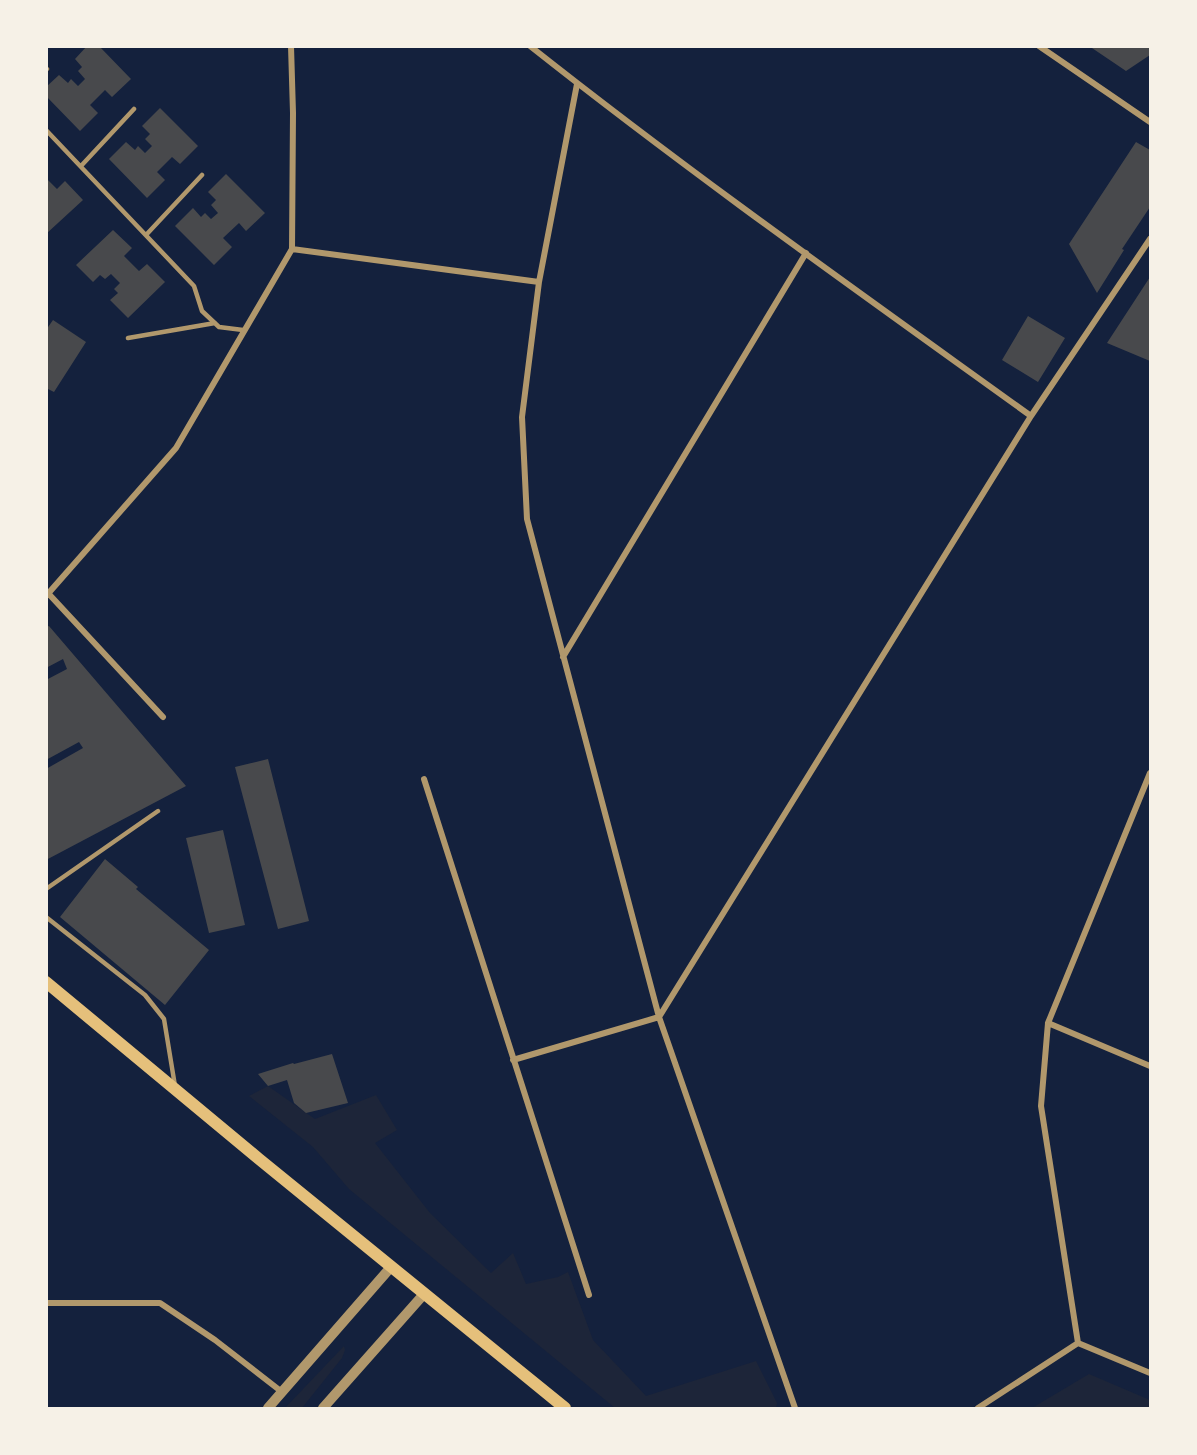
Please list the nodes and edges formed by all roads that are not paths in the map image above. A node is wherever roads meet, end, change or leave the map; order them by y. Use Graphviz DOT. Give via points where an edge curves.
graph roads {
  1 [pos="291,46"];
  2 [pos="530,46"];
  3 [pos="1039,46"];
  4 [pos="577,84"];
  5 [pos="134,109"];
  6 [pos="1150,122"];
  7 [pos="46,130"];
  8 [pos="81,166"];
  9 [pos="202,175"];
  10 [pos="146,235"];
  11 [pos="1150,239"];
  12 [pos="292,249"];
  13 [pos="806,253"];
  14 [pos="539,282"];
  15 [pos="215,323"];
  16 [pos="243,330"];
  17 [pos="128,338"];
  18 [pos="1031,416"];
  19 [pos="47,594"];
  20 [pos="563,657"];
  21 [pos="163,717"];
  22 [pos="1150,773"];
  23 [pos="424,778"];
  24 [pos="158,812"];
  25 [pos="46,889"];
  26 [pos="46,917"];
  27 [pos="46,982"];
  28 [pos="659,1017"];
  29 [pos="1048,1023"];
  30 [pos="513,1060"];
  31 [pos="1150,1066"];
  32 [pos="176,1089"];
  33 [pos="391,1267"];
  34 [pos="424,1294"];
  35 [pos="589,1295"];
  36 [pos="46,1303"];
  37 [pos="1078,1343"];
  38 [pos="1150,1373"];
  39 [pos="282,1392"];
  40 [pos="268,1408"];
  41 [pos="323,1408"];
  42 [pos="565,1408"];
  43 [pos="795,1408"];
  44 [pos="978,1408"];
  1 -- 12 [label="street"];
  2 -- 4 [label="street"];
  3 -- 6 [label="street"];
  4 -- 13 [label="street"];
  4 -- 14 [label="street"];
  5 -- 8 [label="lane"];
  7 -- 8 [label="lane"];
  8 -- 10 [label="lane"];
  9 -- 10 [label="lane"];
  10 -- 15 [label="lane" via="195,286 201,311"];
  11 -- 18 [label="street"];
  12 -- 14 [label="street"];
  12 -- 16 [label="street"];
  13 -- 18 [label="street"];
  13 -- 20 [label="street"];
  14 -- 20 [label="street" via="522,417 527,519"];
  15 -- 16 [label="lane"];
  15 -- 17 [label="lane"];
  16 -- 19 [label="street" via="176,448"];
  18 -- 28 [label="street"];
  19 -- 21 [label="street"];
  20 -- 28 [label="street"];
  22 -- 29 [label="street"];
  23 -- 30 [label="street"];
  24 -- 25 [label="lane"];
  26 -- 32 [label="lane" via="145,995 164,1019"];
  27 -- 32 [label="main road"];
  28 -- 30 [label="street"];
  28 -- 43 [label="street"];
  29 -- 31 [label="street"];
  29 -- 37 [label="street" via="1041,1106"];
  30 -- 35 [label="street"];
  32 -- 33 [label="main road"];
  33 -- 34 [label="main road"];
  33 -- 39 [label="street"];
  34 -- 41 [label="street"];
  34 -- 42 [label="main road"];
  36 -- 39 [label="street" via="160,1303"];
  37 -- 38 [label="street"];
  37 -- 44 [label="street"];
  39 -- 40 [label="street"];
}
